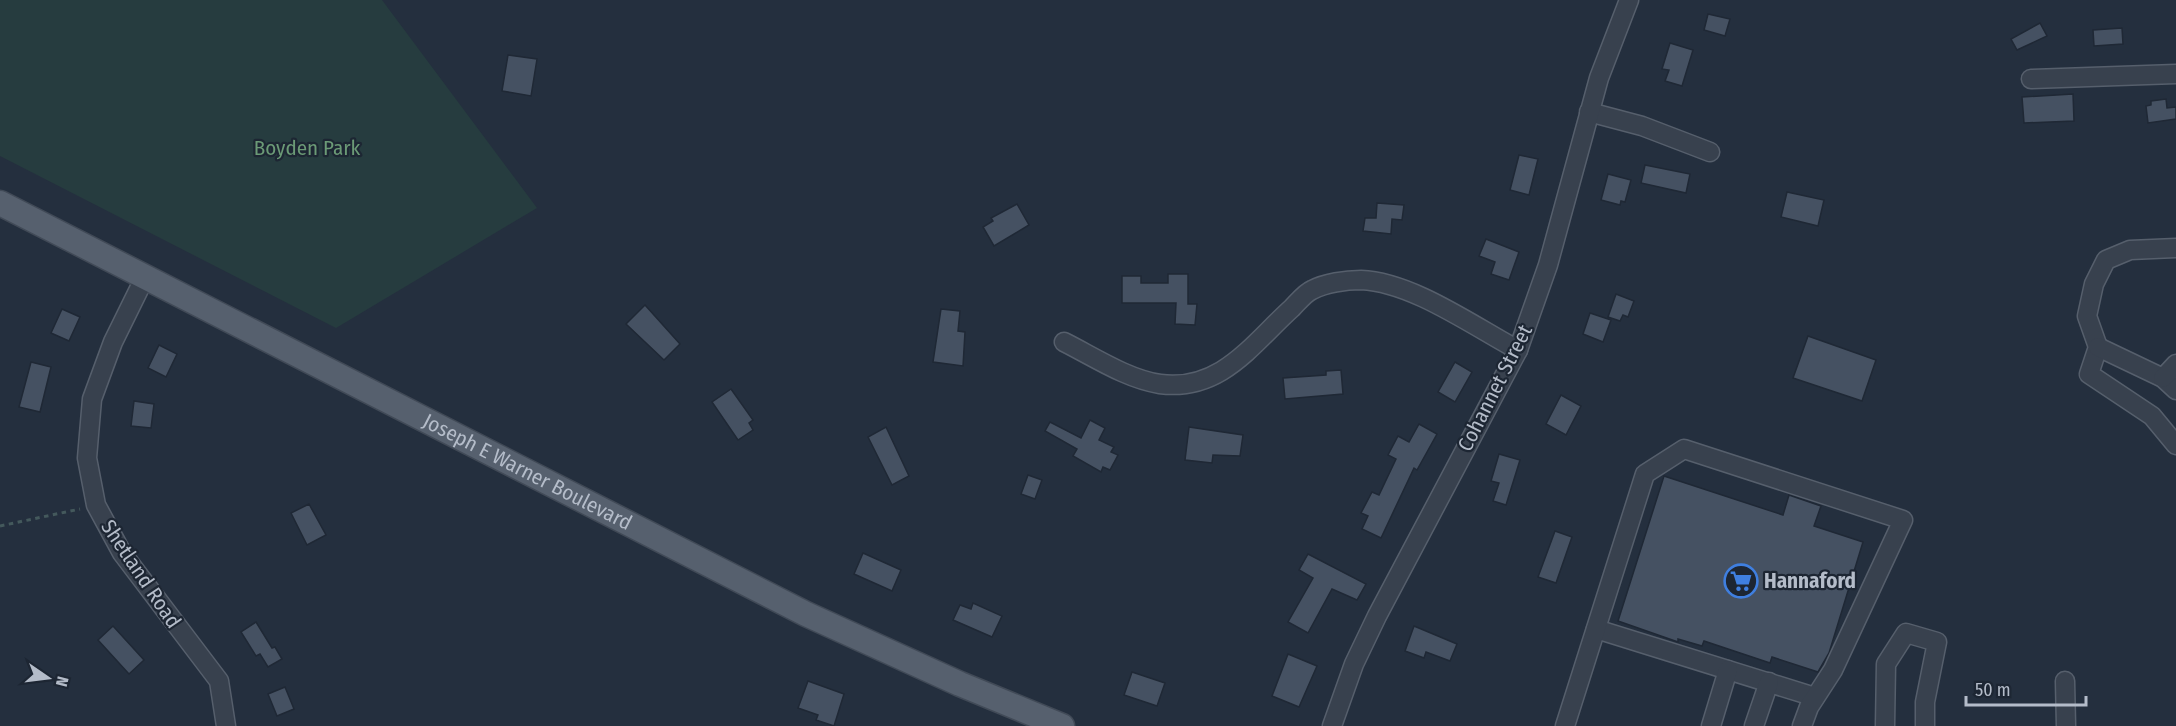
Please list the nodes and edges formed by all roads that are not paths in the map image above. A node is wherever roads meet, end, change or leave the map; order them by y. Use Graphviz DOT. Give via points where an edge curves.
graph roads {
  1 [pos="1629,0"];
  2 [pos="2176,74"];
  3 [pos="2031,79"];
  4 [pos="1589,112"];
  5 [pos="1710,152"];
  6 [pos="0,203"];
  7 [pos="2176,248"];
  8 [pos="145,277"];
  9 [pos="1064,342"];
  10 [pos="2098,347"];
  11 [pos="1518,350"];
  12 [pos="2176,364"];
  13 [pos="2170,384"];
  14 [pos="2176,445"];
  15 [pos="1596,629"];
  16 [pos="1728,670"];
  17 [pos="2065,681"];
  18 [pos="1769,682"];
  19 [pos="1815,697"];
  20 [pos="226,726"];
  21 [pos="1062,726"];
  22 [pos="1332,726"];
  23 [pos="1564,726"];
  24 [pos="1711,726"];
  25 [pos="1754,726"];
  26 [pos="1802,726"];
  27 [pos="1885,726"];
  28 [pos="1925,726"];
  29 [pos="2066,726"];
  1 -- 4 [label="street, Cohannet Street"];
  2 -- 3 [label="street"];
  4 -- 5 [label="street" via="1642,126"];
  4 -- 11 [label="street, Cohannet Street" via="1548,264"];
  6 -- 8 [label="main road, Joseph E Warner Boulevard"];
  7 -- 10 [label="street" via="2130,250 2106,260 2094,284 2087,316"];
  8 -- 20 [label="street, Shetland Road" via="113,342 92,399 87,458 96,505 122,553 219,681"];
  8 -- 21 [label="main road, Joseph E Warner Boulevard" via="806,614"];
  9 -- 11 [label="street" via="1138,378 1161,384 1191,384 1221,374 1312,290 1361,280 1386,284 1425,300"];
  10 -- 13 [label="street"];
  10 -- 14 [label="street" via="2089,374 2152,416"];
  11 -- 22 [label="street, Cohannet Street" via="1377,616 1354,664"];
  12 -- 13 [label="street"];
  15 -- 16 [label="street"];
  15 -- 19 [label="street" via="1645,474 1684,448 1903,520 1833,670"];
  15 -- 23 [label="street"];
  16 -- 18 [label="street"];
  16 -- 24 [label="street"];
  17 -- 29 [label="street"];
  18 -- 19 [label="street"];
  18 -- 25 [label="street"];
  19 -- 26 [label="street"];
  27 -- 28 [label="street" via="1886,664 1906,633 1937,642 1925,702"];
}
